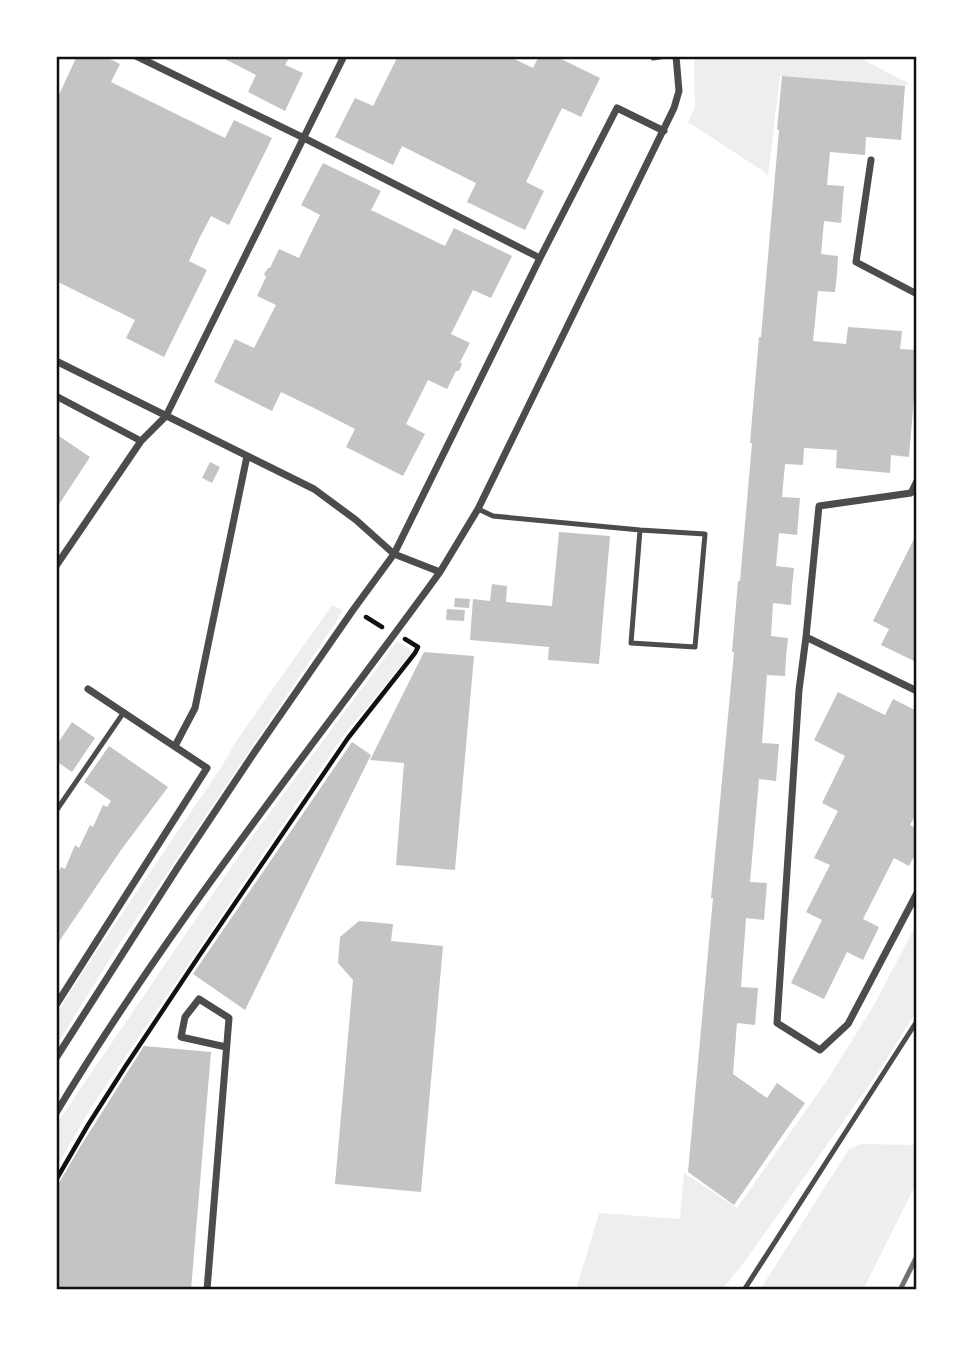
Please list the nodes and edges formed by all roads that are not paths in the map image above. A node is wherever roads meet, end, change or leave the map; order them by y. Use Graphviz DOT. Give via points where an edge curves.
graph roads {
  1 [pos="136,56"];
  2 [pos="344,56"];
  3 [pos="666,56"];
  4 [pos="676,56"];
  5 [pos="653,58"];
  6 [pos="664,131"];
  7 [pos="304,138"];
  8 [pos="871,160"];
  9 [pos="540,258"];
  10 [pos="917,294"];
  11 [pos="56,361"];
  12 [pos="56,396"];
  13 [pos="166,416"];
  14 [pos="141,441"];
  15 [pos="247,456"];
  16 [pos="917,481"];
  17 [pos="478,509"];
  18 [pos="640,530"];
  19 [pos="394,554"];
  20 [pos="56,566"];
  21 [pos="440,572"];
  22 [pos="806,637"];
  23 [pos="88,689"];
  24 [pos="917,691"];
  25 [pos="124,712"];
  26 [pos="175,746"];
  27 [pos="56,811"];
  28 [pos="917,893"];
  29 [pos="56,1005"];
  30 [pos="917,1021"];
  31 [pos="226,1047"];
  32 [pos="56,1058"];
  33 [pos="56,1113"];
  34 [pos="207,1290"];
  35 [pos="744,1290"];
  1 -- 7 [label="street"];
  2 -- 7 [label="street"];
  3 -- 5 [label="lane"];
  4 -- 6 [label="street" via="679,91"];
  6 -- 9 [label="street" via="617,107"];
  6 -- 17 [label="street"];
  7 -- 9 [label="street"];
  7 -- 13 [label="street"];
  8 -- 10 [label="street" via="856,262"];
  9 -- 19 [label="street"];
  11 -- 13 [label="street"];
  12 -- 14 [label="street"];
  13 -- 14 [label="street"];
  13 -- 15 [label="street"];
  14 -- 20 [label="street"];
  15 -- 19 [label="street" via="314,489"];
  15 -- 26 [label="street" via="195,708"];
  16 -- 22 [label="street" via="911,493 819,506"];
  17 -- 18 [label="lane" via="493,516"];
  17 -- 21 [label="street"];
  18 -- 18 [label="lane" via="705,534 695,647 631,643"];
  19 -- 21 [label="street"];
  19 -- 32 [label="street" via="256,750"];
  21 -- 33 [label="street" via="151,964"];
  22 -- 24 [label="street"];
  22 -- 28 [label="street" via="777,1023 820,1050 848,1024"];
  23 -- 25 [label="street"];
  25 -- 26 [label="street"];
  25 -- 27 [label="lane"];
  26 -- 29 [label="street" via="207,768"];
  30 -- 35 [label="lane"];
  31 -- 31 [label="street" via="181,1037 185,1017 199,999 229,1018"];
  31 -- 34 [label="street"];
}
